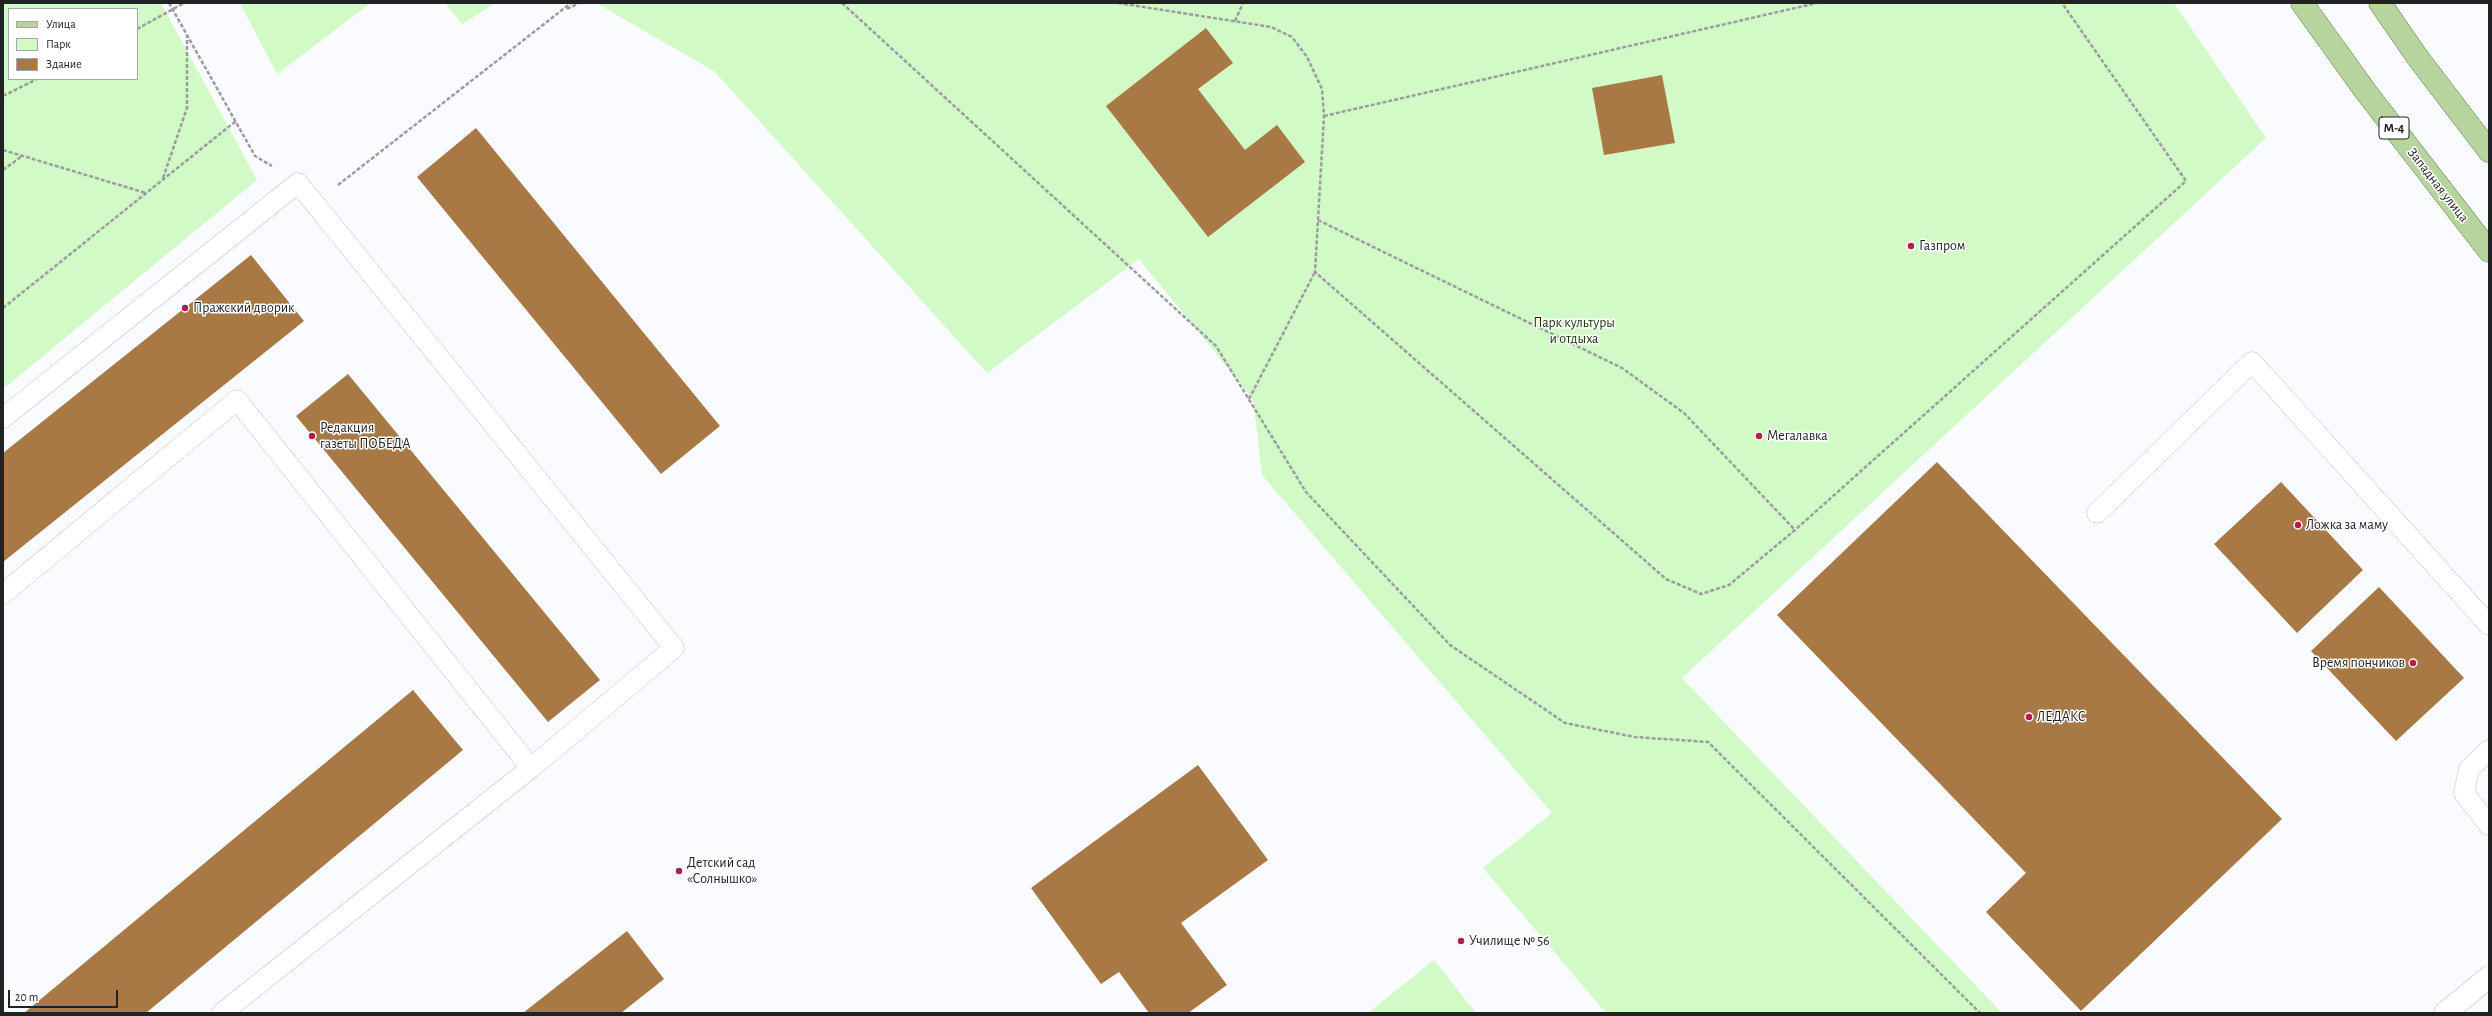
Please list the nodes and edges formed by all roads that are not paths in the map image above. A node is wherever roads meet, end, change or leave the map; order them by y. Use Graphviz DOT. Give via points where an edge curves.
graph roads {
  1 [pos="2302,3"];
  2 [pos="2380,3"];
  3 [pos="2489,151"];
  4 [pos="2489,252"];
  5 [pos="3,418"];
  6 [pos="2096,513"];
  7 [pos="3,594"];
  8 [pos="2489,624"];
  9 [pos="2489,750"];
  10 [pos="531,768"];
  11 [pos="2489,825"];
  12 [pos="2489,978"];
  13 [pos="222,1013"];
  14 [pos="2445,1013"];
  1 -- 4 [label="main road, Западная улица / М-4" via="2366,92"];
  2 -- 3 [label="main road" via="2418,58"];
  5 -- 10 [label="lane" via="298,183 674,648"];
  6 -- 8 [label="lane" via="2252,362"];
  7 -- 10 [label="lane" via="237,400"];
  9 -- 11 [label="lane" via="2469,769 2464,793"];
  10 -- 13 [label="lane"];
  12 -- 14 [label="street"];
}
